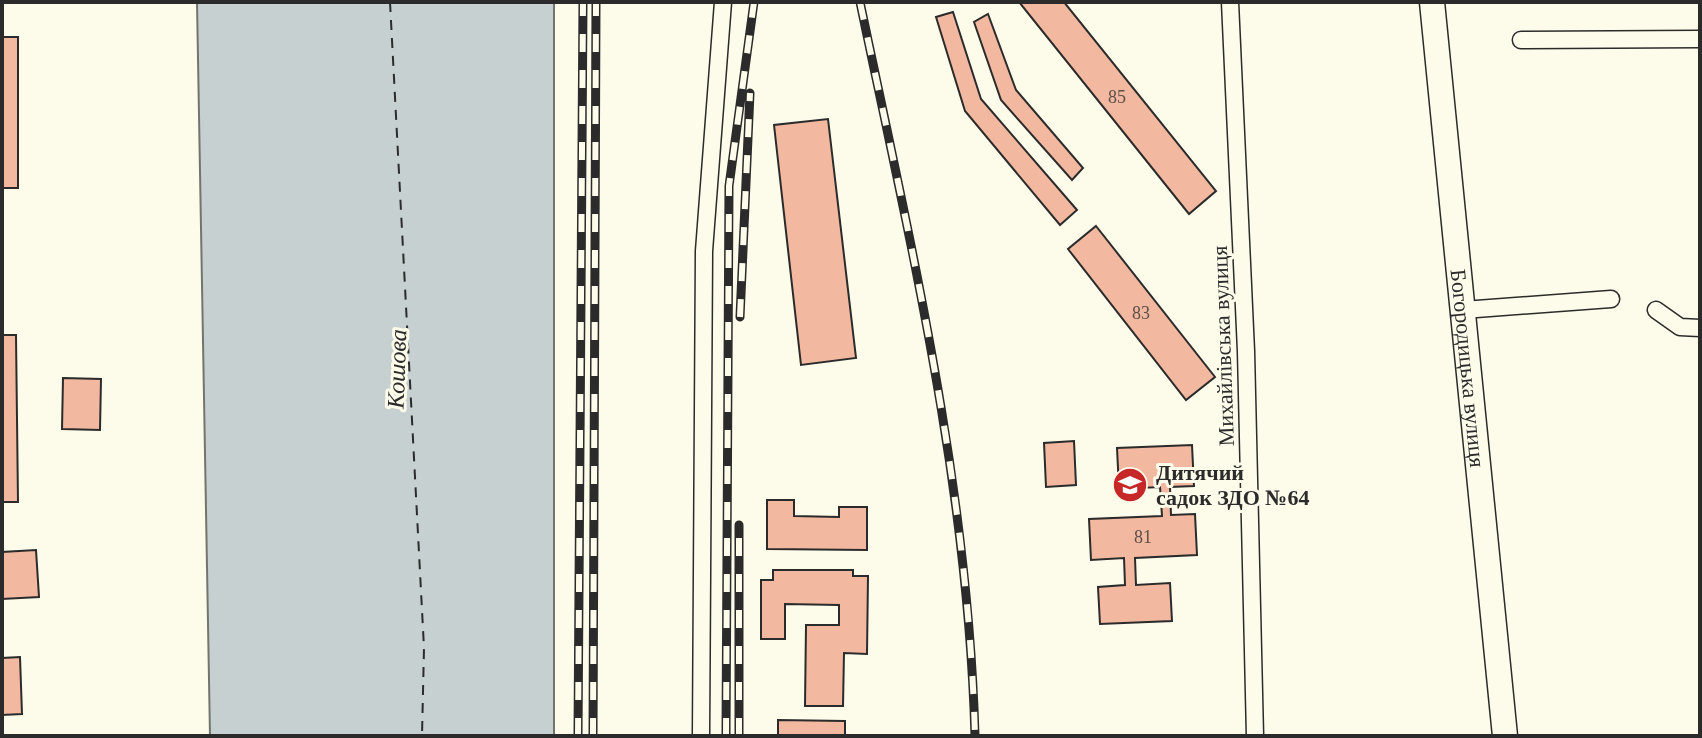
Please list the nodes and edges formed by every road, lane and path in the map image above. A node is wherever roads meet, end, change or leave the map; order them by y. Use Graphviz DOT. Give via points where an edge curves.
graph roads {
  1 [pos="723,2"];
  2 [pos="1230,2"];
  3 [pos="1432,2"];
  4 [pos="1700,39"];
  5 [pos="1521,40"];
  6 [pos="1611,299"];
  7 [pos="1463,310"];
  8 [pos="1656,310"];
  9 [pos="1700,328"];
  10 [pos="701,736"];
  11 [pos="1255,736"];
  12 [pos="1505,736"];
  1 -- 10 [label="street" via="704,251"];
  2 -- 11 [label="street, Михайлівська вулиця" via="1246,351"];
  3 -- 7 [label="street, Богородицька вулиця"];
  4 -- 5 [label="street"];
  6 -- 7 [label="street"];
  7 -- 12 [label="street, Богородицька вулиця"];
  8 -- 9 [label="street" via="1680,327"];
}
